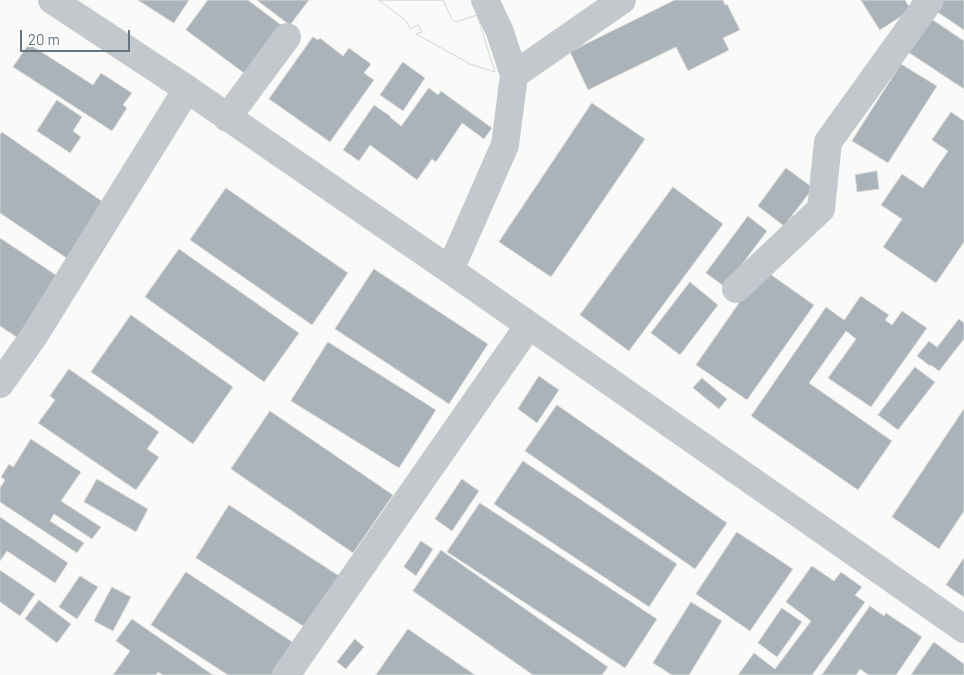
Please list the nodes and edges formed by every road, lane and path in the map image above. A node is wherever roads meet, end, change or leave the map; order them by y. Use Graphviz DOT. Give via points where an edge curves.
graph roads {
  1 [pos="52,0"];
  2 [pos="485,0"];
  3 [pos="622,0"];
  4 [pos="930,0"];
  5 [pos="287,37"];
  6 [pos="514,75"];
  7 [pos="187,89"];
  8 [pos="227,118"];
  9 [pos="450,270"];
  10 [pos="736,289"];
  11 [pos="529,325"];
  12 [pos="0,384"];
  13 [pos="964,629"];
  14 [pos="286,675"];
  1 -- 7 [label="street"];
  2 -- 6 [label="street"];
  3 -- 6 [label="street"];
  4 -- 10 [label="street" via="828,142 821,209"];
  5 -- 8 [label="street"];
  6 -- 9 [label="street" via="505,146"];
  7 -- 8 [label="street"];
  7 -- 12 [label="street" via="34,336"];
  8 -- 9 [label="street"];
  9 -- 11 [label="street"];
  11 -- 13 [label="street"];
  11 -- 14 [label="street"];
}
